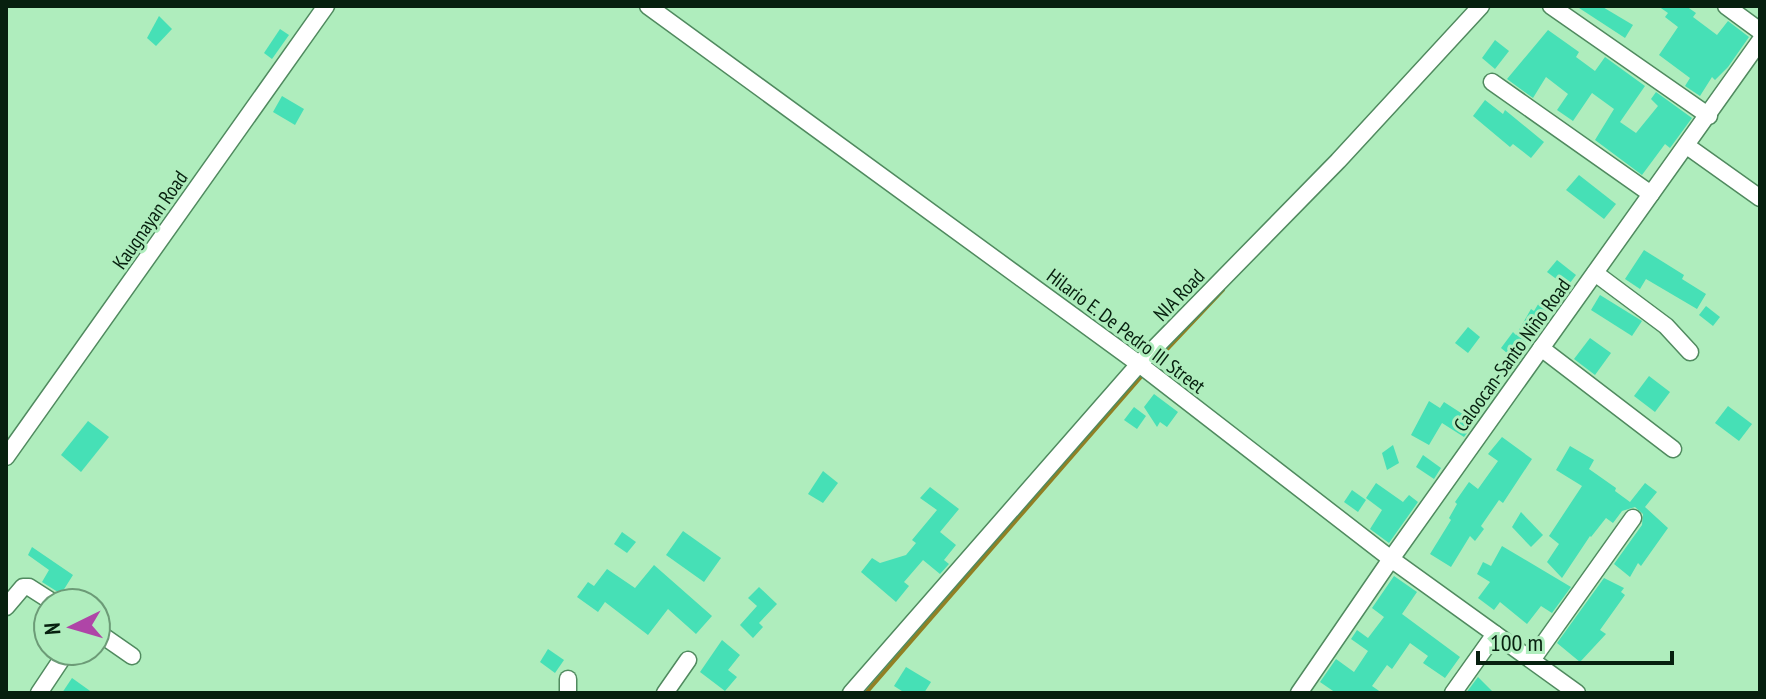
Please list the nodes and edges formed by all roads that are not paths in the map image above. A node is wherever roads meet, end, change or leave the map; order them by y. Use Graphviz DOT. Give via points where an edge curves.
graph roads {
  1 [pos="326,6"];
  2 [pos="648,6"];
  3 [pos="1481,6"];
  4 [pos="1551,6"];
  5 [pos="1726,6"];
  6 [pos="1760,31"];
  7 [pos="1760,41"];
  8 [pos="1492,82"];
  9 [pos="1709,116"];
  10 [pos="1687,146"];
  11 [pos="1651,194"];
  12 [pos="1760,198"];
  13 [pos="1595,273"];
  14 [pos="1541,348"];
  15 [pos="1690,352"];
  16 [pos="1139,364"];
  17 [pos="1673,449"];
  18 [pos="6,457"];
  19 [pos="1633,518"];
  20 [pos="1391,559"];
  21 [pos="32,589"];
  22 [pos="6,607"];
  23 [pos="1495,634"];
  24 [pos="112,642"];
  25 [pos="132,656"];
  26 [pos="688,660"];
  27 [pos="1532,660"];
  28 [pos="56,667"];
  29 [pos="39,693"];
  30 [pos="665,693"];
  31 [pos="851,693"];
  32 [pos="1299,693"];
  33 [pos="1453,693"];
  34 [pos="1577,693"];
  1 -- 18 [label="street, Kaugnayan Road"];
  2 -- 16 [label="street, Hilario E. De Pedro III Street"];
  3 -- 16 [label="street, NIA Road"];
  4 -- 9 [label="street"];
  5 -- 6 [label="street"];
  7 -- 9 [label="street, Caloocan-Santo Niño Road"];
  8 -- 11 [label="street"];
  9 -- 10 [label="street, Caloocan-Santo Niño Road"];
  10 -- 11 [label="street, Caloocan-Santo Niño Road"];
  10 -- 12 [label="street"];
  11 -- 13 [label="street, Caloocan-Santo Niño Road"];
  13 -- 14 [label="street, Caloocan-Santo Niño Road"];
  13 -- 15 [label="street" via="1666,326"];
  14 -- 17 [label="street"];
  14 -- 20 [label="street, Caloocan-Santo Niño Road"];
  16 -- 20 [label="street, Hilario E. De Pedro III Street"];
  16 -- 31 [label="street, NIA Road"];
  19 -- 27 [label="street"];
  20 -- 23 [label="street, Hilario E. De Pedro III Street"];
  20 -- 32 [label="street, Caloocan-Santo Niño Road"];
  21 -- 22 [label="street" via="23,587"];
  23 -- 27 [label="street, Hilario E. De Pedro III Street"];
  23 -- 33 [label="street"];
  24 -- 25 [label="street"];
  26 -- 30 [label="street"];
  27 -- 34 [label="street, Hilario E. De Pedro III Street"];
  28 -- 29 [label="street"];
}
